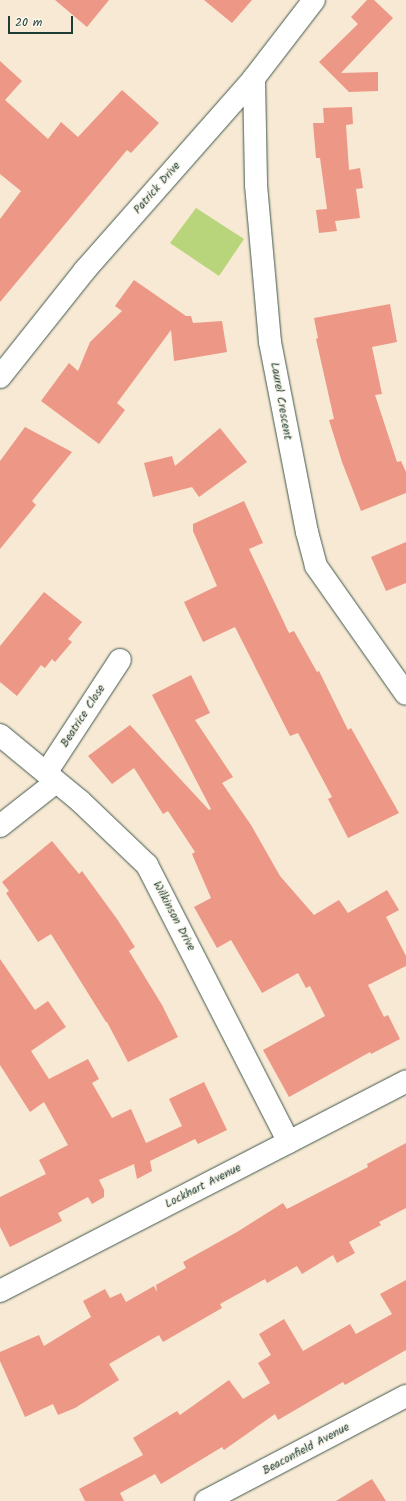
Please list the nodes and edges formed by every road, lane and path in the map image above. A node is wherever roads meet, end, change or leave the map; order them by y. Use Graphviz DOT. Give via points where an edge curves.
graph roads {
  1 [pos="314,0"];
  2 [pos="254,78"];
  3 [pos="0,377"];
  4 [pos="120,660"];
  5 [pos="406,694"];
  6 [pos="0,735"];
  7 [pos="51,777"];
  8 [pos="0,826"];
  9 [pos="406,1081"];
  10 [pos="289,1142"];
  11 [pos="0,1291"];
  12 [pos="406,1396"];
  13 [pos="206,1501"];
  1 -- 2 [label="street, Patrick Drive"];
  2 -- 3 [label="street, Patrick Drive" via="85,270"];
  2 -- 5 [label="street, Laurel Crescent" via="256,185 270,342 307,532 316,566"];
  4 -- 7 [label="street, Beatrice Close"];
  6 -- 7 [label="street, Wilkinson Drive"];
  7 -- 8 [label="street, Beatrice Close"];
  7 -- 10 [label="street, Wilkinson Drive" via="147,865"];
  9 -- 10 [label="street, Lockhart Avenue"];
  10 -- 11 [label="street, Lockhart Avenue"];
  12 -- 13 [label="street, Beaconfield Avenue"];
}
